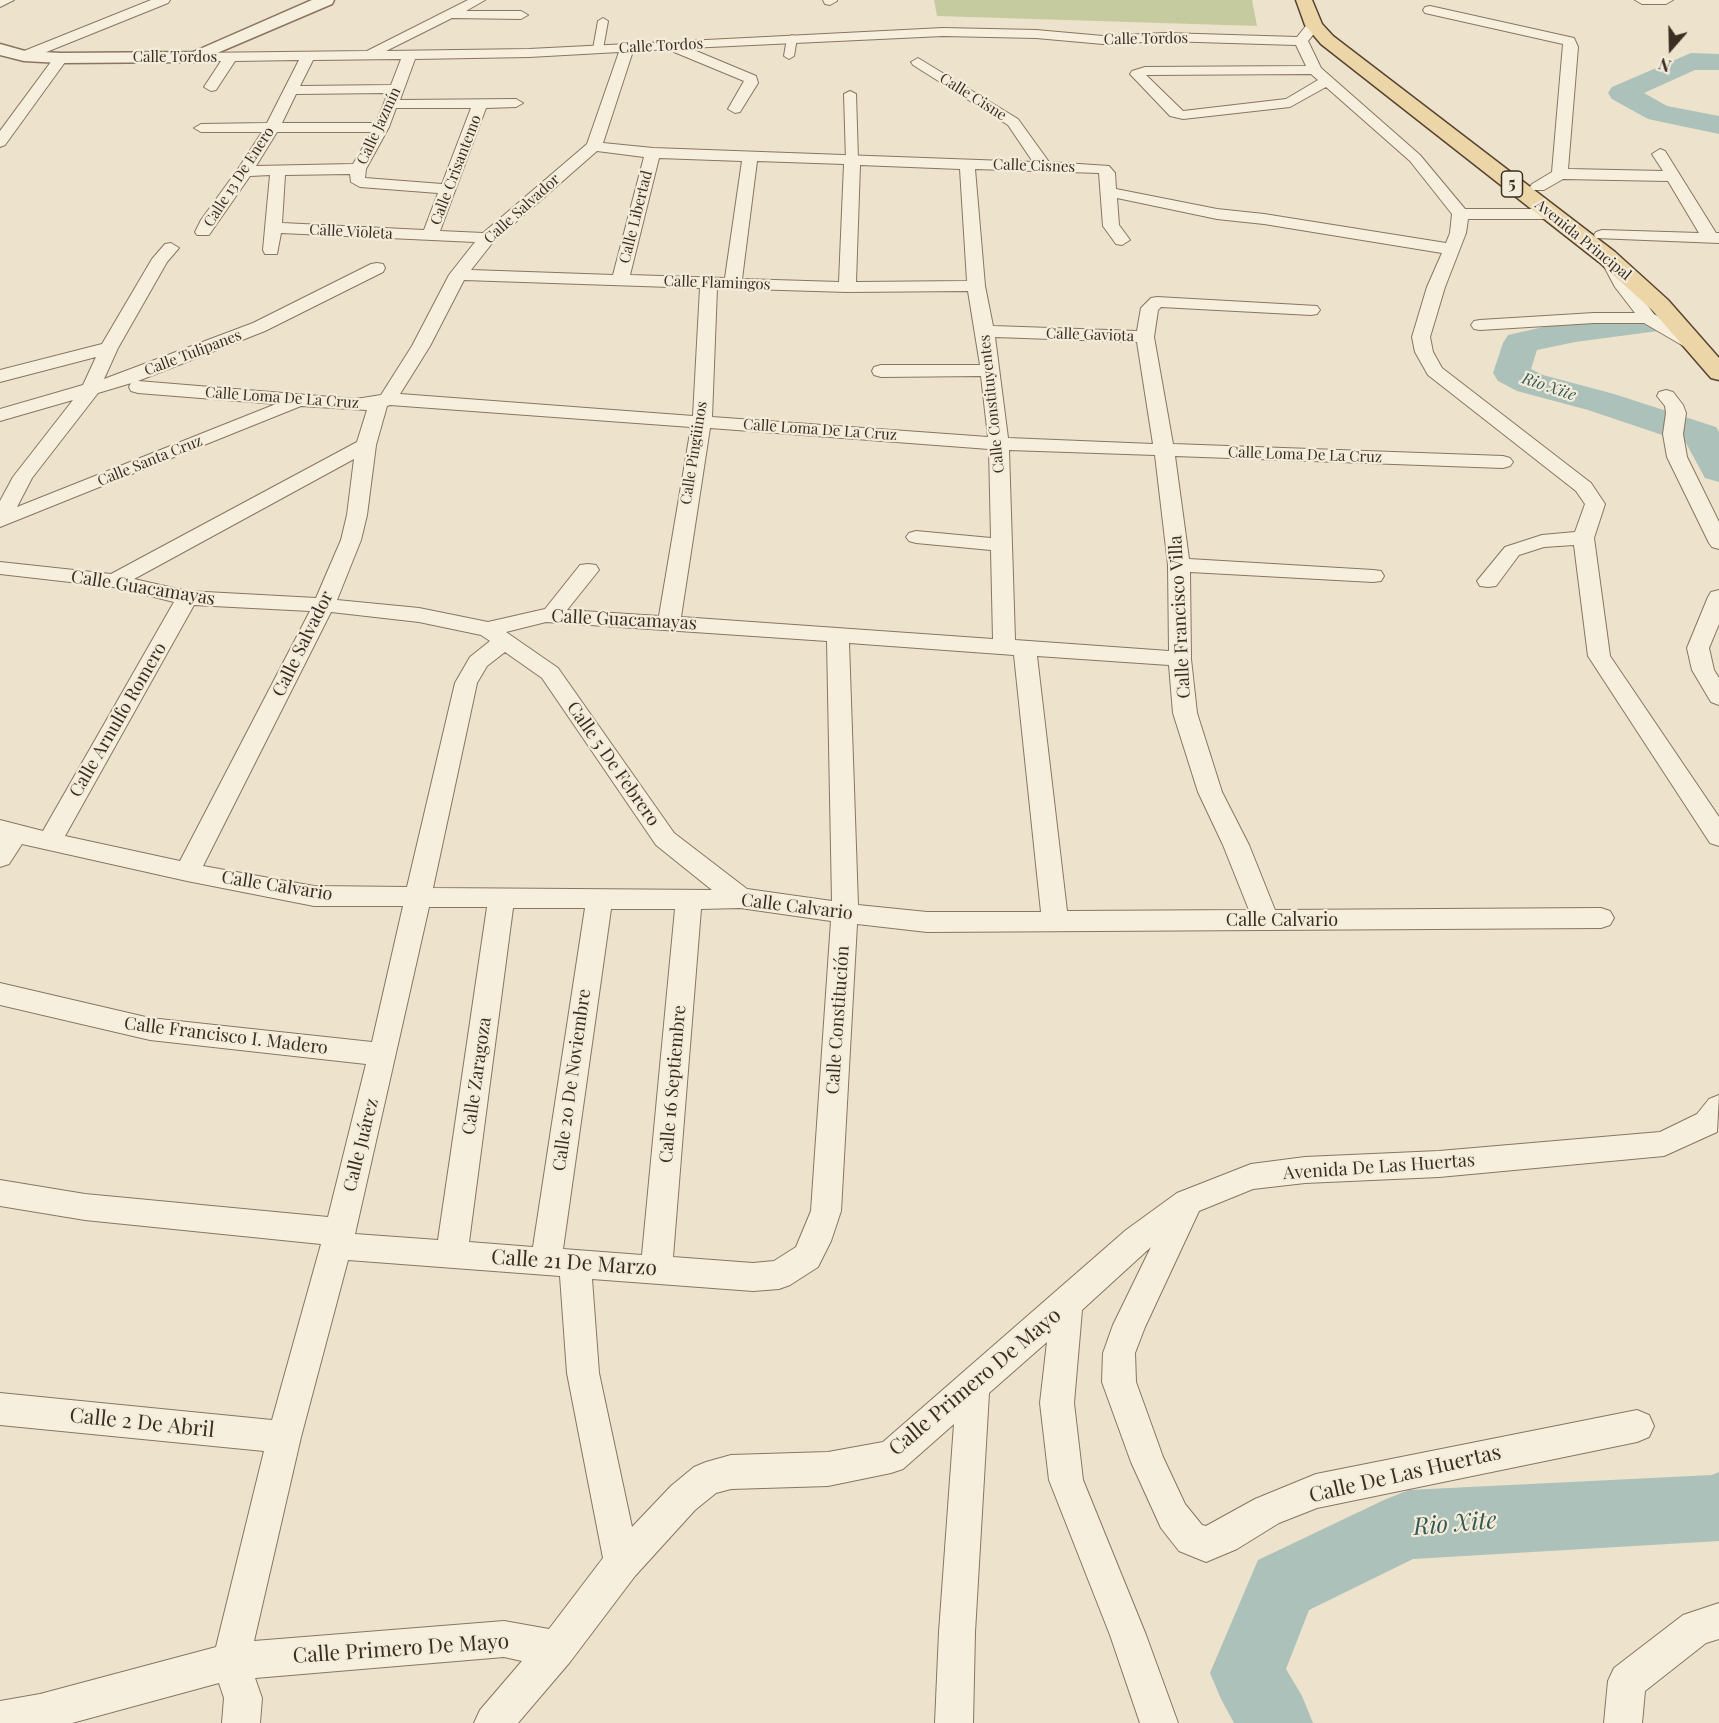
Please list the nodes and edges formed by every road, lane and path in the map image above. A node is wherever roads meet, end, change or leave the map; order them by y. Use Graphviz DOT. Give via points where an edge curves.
graph roads {
  1 [pos="7,0"];
  2 [pos="163,0"];
  3 [pos="326,0"];
  4 [pos="478,0"];
  5 [pos="1304,0"];
  6 [pos="1321,0"];
  7 [pos="1642,0"];
  8 [pos="1666,0"];
  9 [pos="0,3"];
  10 [pos="1430,10"];
  11 [pos="448,15"];
  12 [pos="521,15"];
  13 [pos="603,21"];
  14 [pos="1314,25"];
  15 [pos="792,38"];
  16 [pos="1301,41"];
  17 [pos="671,45"];
  18 [pos="628,48"];
  19 [pos="0,49"];
  20 [pos="598,49"];
  21 [pos="410,54"];
  22 [pos="366,55"];
  23 [pos="24,56"];
  24 [pos="789,56"];
  25 [pos="196,57"];
  26 [pos="230,57"];
  27 [pos="307,57"];
  28 [pos="61,58"];
  29 [pos="918,62"];
  30 [pos="1210,72"];
  31 [pos="1320,76"];
  32 [pos="1226,84"];
  33 [pos="211,87"];
  34 [pos="397,89"];
  35 [pos="290,90"];
  36 [pos="850,94"];
  37 [pos="1242,96"];
  38 [pos="480,103"];
  39 [pos="516,103"];
  40 [pos="391,104"];
  41 [pos="1258,108"];
  42 [pos="735,109"];
  43 [pos="382,127"];
  44 [pos="201,128"];
  45 [pos="272,128"];
  46 [pos="0,142"];
  47 [pos="594,146"];
  48 [pos="653,153"];
  49 [pos="1660,154"];
  50 [pos="750,156"];
  51 [pos="852,160"];
  52 [pos="966,163"];
  53 [pos="1044,167"];
  54 [pos="358,169"];
  55 [pos="245,171"];
  56 [pos="278,171"];
  57 [pos="1560,174"];
  58 [pos="1673,176"];
  59 [pos="1538,187"];
  60 [pos="448,189"];
  61 [pos="1109,192"];
  62 [pos="1460,214"];
  63 [pos="1552,214"];
  64 [pos="273,228"];
  65 [pos="203,232"];
  66 [pos="1602,235"];
  67 [pos="430,236"];
  68 [pos="1715,237"];
  69 [pos="487,238"];
  70 [pos="1122,240"];
  71 [pos="171,248"];
  72 [pos="1450,249"];
  73 [pos="270,250"];
  74 [pos="1606,257"];
  75 [pos="377,268"];
  76 [pos="458,275"];
  77 [pos="620,280"];
  78 [pos="709,284"];
  79 [pos="733,284"];
  80 [pos="976,286"];
  81 [pos="847,288"];
  82 [pos="1311,310"];
  83 [pos="1648,318"];
  84 [pos="1480,325"];
  85 [pos="985,330"];
  86 [pos="1145,337"];
  87 [pos="1719,342"];
  88 [pos="1698,347"];
  89 [pos="109,348"];
  90 [pos="990,369"];
  91 [pos="881,371"];
  92 [pos="1719,373"];
  93 [pos="0,376"];
  94 [pos="138,387"];
  95 [pos="90,390"];
  96 [pos="1666,396"];
  97 [pos="299,401"];
  98 [pos="383,401"];
  99 [pos="0,415"];
  100 [pos="702,420"];
  101 [pos="999,444"];
  102 [pos="366,445"];
  103 [pos="1164,449"];
  104 [pos="1503,462"];
  105 [pos="0,520"];
  106 [pos="916,537"];
  107 [pos="1584,538"];
  108 [pos="1719,543"];
  109 [pos="1001,545"];
  110 [pos="1179,565"];
  111 [pos="0,568"];
  112 [pos="588,570"];
  113 [pos="1373,576"];
  114 [pos="114,581"];
  115 [pos="1488,581"];
  116 [pos="1719,597"];
  117 [pos="188,598"];
  118 [pos="324,605"];
  119 [pos="551,615"];
  120 [pos="669,621"];
  121 [pos="496,635"];
  122 [pos="838,636"];
  123 [pos="1014,647"];
  124 [pos="1180,659"];
  125 [pos="1719,697"];
  126 [pos="8,831"];
  127 [pos="1719,837"];
  128 [pos="49,842"];
  129 [pos="0,858"];
  130 [pos="187,872"];
  131 [pos="419,897"];
  132 [pos="501,898"];
  133 [pos="740,898"];
  134 [pos="599,899"];
  135 [pos="689,900"];
  136 [pos="845,913"];
  137 [pos="1601,918"];
  138 [pos="1266,920"];
  139 [pos="1055,921"];
  140 [pos="0,994"];
  141 [pos="383,1054"];
  142 [pos="1719,1107"];
  143 [pos="0,1193"];
  144 [pos="1188,1202"];
  145 [pos="338,1239"];
  146 [pos="452,1254"];
  147 [pos="807,1257"];
  148 [pos="560,1262"];
  149 [pos="656,1268"];
  150 [pos="1067,1304"];
  151 [pos="973,1386"];
  152 [pos="0,1409"];
  153 [pos="1637,1426"];
  154 [pos="284,1437"];
  155 [pos="622,1563"];
  156 [pos="1719,1621"];
  157 [pos="557,1649"];
  158 [pos="231,1661"];
  159 [pos="0,1720"];
  160 [pos="241,1723"];
  161 [pos="493,1723"];
  162 [pos="954,1723"];
  163 [pos="1159,1723"];
  164 [pos="1623,1723"];
  1 -- 9 [label="street"];
  2 -- 23 [label="street"];
  3 -- 25 [label="street"];
  4 -- 11 [label="street"];
  5 -- 14 [label="main road, Avenida Principal / 5"];
  6 -- 59 [label="main road, Avenida Principal / 5" via="1338,32 1355,48"];
  7 -- 8 [label="street"];
  10 -- 57 [label="street" via="1569,41"];
  11 -- 12 [label="street"];
  11 -- 22 [label="street"];
  13 -- 20 [label="street"];
  14 -- 16 [label="street"];
  14 -- 63 [label="main road, Avenida Principal / 5" via="1350,60"];
  15 -- 16 [label="street, Calle Tordos" via="942,32 1103,40 1165,37"];
  15 -- 17 [label="street, Calle Tordos"];
  15 -- 24 [label="street"];
  16 -- 31 [label="street"];
  17 -- 18 [label="street, Calle Tordos"];
  17 -- 42 [label="street" via="751,79"];
  18 -- 20 [label="street, Calle Tordos"];
  18 -- 47 [label="street"];
  19 -- 23 [label="street, Calle Tordos"];
  20 -- 21 [label="street, Calle Tordos"];
  21 -- 22 [label="street, Calle Tordos"];
  21 -- 34 [label="street, Calle Jazmín"];
  22 -- 27 [label="street, Calle Tordos"];
  23 -- 28 [label="street, Calle Tordos"];
  25 -- 26 [label="street, Calle Tordos"];
  25 -- 28 [label="street, Calle Tordos"];
  26 -- 27 [label="street, Calle Tordos"];
  26 -- 33 [label="street"];
  27 -- 35 [label="street, Calle 13 De Enero"];
  28 -- 46 [label="street"];
  29 -- 53 [label="street, Calle Cisne" via="1013,122"];
  30 -- 31 [label="street"];
  30 -- 32 [label="street"];
  30 -- 41 [label="street" via="1137,74 1175,112 1183,115"];
  31 -- 41 [label="street" via="1290,103"];
  31 -- 62 [label="street" via="1414,158"];
  34 -- 35 [label="street"];
  34 -- 40 [label="street, Calle Jazmín"];
  35 -- 45 [label="street, Calle 13 De Enero"];
  36 -- 51 [label="street"];
  37 -- 41 [label="street"];
  38 -- 39 [label="street"];
  38 -- 40 [label="street"];
  38 -- 60 [label="street, Calle Crisantemo"];
  40 -- 43 [label="street, Calle Jazmín"];
  43 -- 45 [label="street"];
  43 -- 54 [label="street, Calle Jazmín"];
  44 -- 45 [label="street"];
  45 -- 55 [label="street, Calle 13 De Enero"];
  47 -- 48 [label="street, Calle Cisnes"];
  47 -- 69 [label="street, Calle Salvador"];
  48 -- 50 [label="street, Calle Cisnes"];
  48 -- 77 [label="street, Calle Libertad"];
  49 -- 58 [label="street"];
  50 -- 51 [label="street, Calle Cisnes"];
  50 -- 79 [label="street"];
  51 -- 52 [label="street, Calle Cisnes"];
  51 -- 81 [label="street"];
  52 -- 53 [label="street, Calle Cisnes"];
  52 -- 80 [label="street, Calle Constituyentes"];
  53 -- 61 [label="street, Calle Cisnes" via="1104,169"];
  54 -- 56 [label="street"];
  54 -- 60 [label="street, Calle Jazmín" via="360,182"];
  55 -- 56 [label="street"];
  55 -- 65 [label="street, Calle 13 De Enero"];
  56 -- 64 [label="street"];
  57 -- 58 [label="street"];
  57 -- 59 [label="street"];
  58 -- 68 [label="street"];
  59 -- 66 [label="main road, Avenida Principal / 5"];
  60 -- 67 [label="street, Calle Crisantemo"];
  61 -- 70 [label="street" via="1111,226"];
  61 -- 72 [label="street" via="1217,214"];
  62 -- 63 [label="street"];
  62 -- 72 [label="street" via="1458,233"];
  63 -- 74 [label="main road, Avenida Principal / 5"];
  64 -- 67 [label="street, Calle Violeta"];
  64 -- 73 [label="street"];
  66 -- 68 [label="street"];
  66 -- 87 [label="main road, Avenida Principal / 5" via="1682,304"];
  67 -- 69 [label="street, Calle Violeta"];
  69 -- 76 [label="street, Calle Salvador"];
  71 -- 89 [label="street" via="160,259"];
  72 -- 107 [label="street" via="1421,337 1424,352 1441,377 1584,487 1595,504"];
  74 -- 83 [label="street"];
  74 -- 88 [label="main road, Avenida Principal / 5" via="1660,305"];
  75 -- 95 [label="street, Calle Tulipanes" via="259,327"];
  76 -- 77 [label="street, Calle Flamingos"];
  76 -- 98 [label="street, Calle Salvador" via="421,346"];
  77 -- 78 [label="street, Calle Flamingos"];
  78 -- 79 [label="street, Calle Flamingos"];
  78 -- 100 [label="street, Calle Pingüinos"];
  79 -- 81 [label="street, Calle Flamingos"];
  80 -- 81 [label="street, Calle Flamingos"];
  80 -- 85 [label="street, Calle Constituyentes"];
  82 -- 86 [label="street, Calle Gaviota" via="1157,302 1150,308"];
  83 -- 84 [label="street"];
  83 -- 88 [label="street"];
  85 -- 86 [label="street, Calle Gaviota"];
  85 -- 90 [label="street, Calle Constituyentes"];
  86 -- 103 [label="street, Calle Francisco Villa"];
  88 -- 92 [label="main road, Avenida Principal / 5"];
  89 -- 93 [label="street"];
  89 -- 95 [label="street"];
  90 -- 91 [label="street"];
  90 -- 101 [label="street, Calle Constituyentes"];
  94 -- 97 [label="street, Calle Loma De La Cruz"];
  95 -- 99 [label="street, Calle Tulipanes"];
  95 -- 105 [label="street" via="22,477"];
  96 -- 108 [label="street" via="1676,413 1673,434 1677,457"];
  97 -- 98 [label="street, Calle Loma De La Cruz" via="356,405"];
  97 -- 105 [label="street, Calle Santa Cruz"];
  98 -- 100 [label="street, Calle Loma De La Cruz"];
  98 -- 102 [label="street, Calle Salvador"];
  100 -- 101 [label="street, Calle Loma De La Cruz"];
  100 -- 120 [label="street, Calle Pingüinos"];
  101 -- 103 [label="street, Calle Loma De La Cruz"];
  101 -- 109 [label="street, Calle Constituyentes"];
  102 -- 114 [label="street"];
  102 -- 118 [label="street, Calle Salvador" via="353,532"];
  103 -- 104 [label="street, Calle Loma De La Cruz"];
  103 -- 110 [label="street, Calle Francisco Villa"];
  106 -- 109 [label="street"];
  107 -- 115 [label="street" via="1542,541 1512,551"];
  107 -- 127 [label="street" via="1599,656"];
  109 -- 123 [label="street, Calle Constituyentes"];
  110 -- 113 [label="street"];
  110 -- 124 [label="street, Calle Francisco Villa"];
  111 -- 114 [label="street, Calle Guacamayas"];
  112 -- 119 [label="street"];
  114 -- 117 [label="street, Calle Guacamayas"];
  116 -- 125 [label="street" via="1698,648 1703,670"];
  117 -- 118 [label="street, Calle Guacamayas"];
  117 -- 128 [label="street, Calle Arnulfo Romero"];
  118 -- 121 [label="street, Calle Guacamayas" via="419,615"];
  118 -- 130 [label="street, Calle Salvador"];
  119 -- 120 [label="street, Calle Guacamayas"];
  119 -- 121 [label="street, Calle Guacamayas"];
  120 -- 122 [label="street, Calle Guacamayas"];
  121 -- 131 [label="street, Calle Juárez" via="466,682"];
  121 -- 133 [label="street, Calle 5 De Febrero" via="550,674 665,839"];
  122 -- 123 [label="street, Calle Guacamayas"];
  122 -- 136 [label="street, Calle Constitución"];
  123 -- 124 [label="street, Calle Guacamayas"];
  123 -- 139 [label="street, Calle Constituyentes"];
  124 -- 138 [label="street, Calle Francisco Villa" via="1185,713 1210,792"];
  126 -- 128 [label="street, Calle Calvario"];
  126 -- 129 [label="street"];
  128 -- 130 [label="street, Calle Calvario"];
  130 -- 131 [label="street, Calle Calvario" via="314,896"];
  131 -- 132 [label="street, Calle Calvario"];
  131 -- 141 [label="street, Calle Juárez"];
  132 -- 134 [label="street, Calle Calvario"];
  132 -- 146 [label="street, Calle Zaragoza"];
  133 -- 135 [label="street, Calle Calvario"];
  133 -- 136 [label="street, Calle Calvario"];
  134 -- 135 [label="street, Calle Calvario"];
  134 -- 148 [label="street, Calle 20 De Noviembre"];
  135 -- 149 [label="street, Calle 16 Septiembre"];
  136 -- 139 [label="street, Calle Calvario" via="927,922"];
  136 -- 147 [label="street, Calle Constitución" via="826,1211"];
  137 -- 138 [label="street, Calle Calvario"];
  138 -- 139 [label="street, Calle Calvario"];
  140 -- 141 [label="street, Calle Francisco I. Madero" via="150,1029"];
  141 -- 145 [label="street, Calle Juárez"];
  142 -- 144 [label="street, Avenida De Las Huertas" via="1707,1123 1664,1144 1272,1174 1251,1177"];
  143 -- 145 [label="street, Calle 21 De Marzo" via="85,1208"];
  144 -- 150 [label="street, Avenida De Las Huertas" via="1137,1239"];
  144 -- 153 [label="street, Calle De Las Huertas" via="1129,1326 1119,1353 1119,1383 1148,1462 1173,1516 1191,1539 1206,1544 1226,1537 1267,1511 1317,1491"];
  145 -- 146 [label="street, Calle 21 De Marzo"];
  145 -- 154 [label="street, Calle Juárez"];
  146 -- 148 [label="street, Calle 21 De Marzo"];
  147 -- 149 [label="street, Calle 21 De Marzo" via="779,1275 753,1277"];
  148 -- 149 [label="street, Calle 21 De Marzo"];
  148 -- 155 [label="street, Calle 20 De Noviembre"];
  150 -- 151 [label="street, Calle Primero De Mayo"];
  150 -- 163 [label="street" via="1057,1403 1066,1480"];
  151 -- 155 [label="street, Calle Primero De Mayo" via="891,1457 828,1469 730,1472 706,1479"];
  151 -- 162 [label="street"];
  152 -- 154 [label="street, Calle 2 De Abril"];
  154 -- 158 [label="street, Calle Juárez"];
  155 -- 157 [label="street, Calle Primero De Mayo"];
  156 -- 164 [label="street" via="1696,1628 1627,1682"];
  157 -- 158 [label="street, Calle Primero De Mayo" via="504,1639"];
  157 -- 161 [label="street"];
  158 -- 159 [label="street, Calle Primero De Mayo" via="40,1713"];
  158 -- 160 [label="street" via="243,1698"];
}
